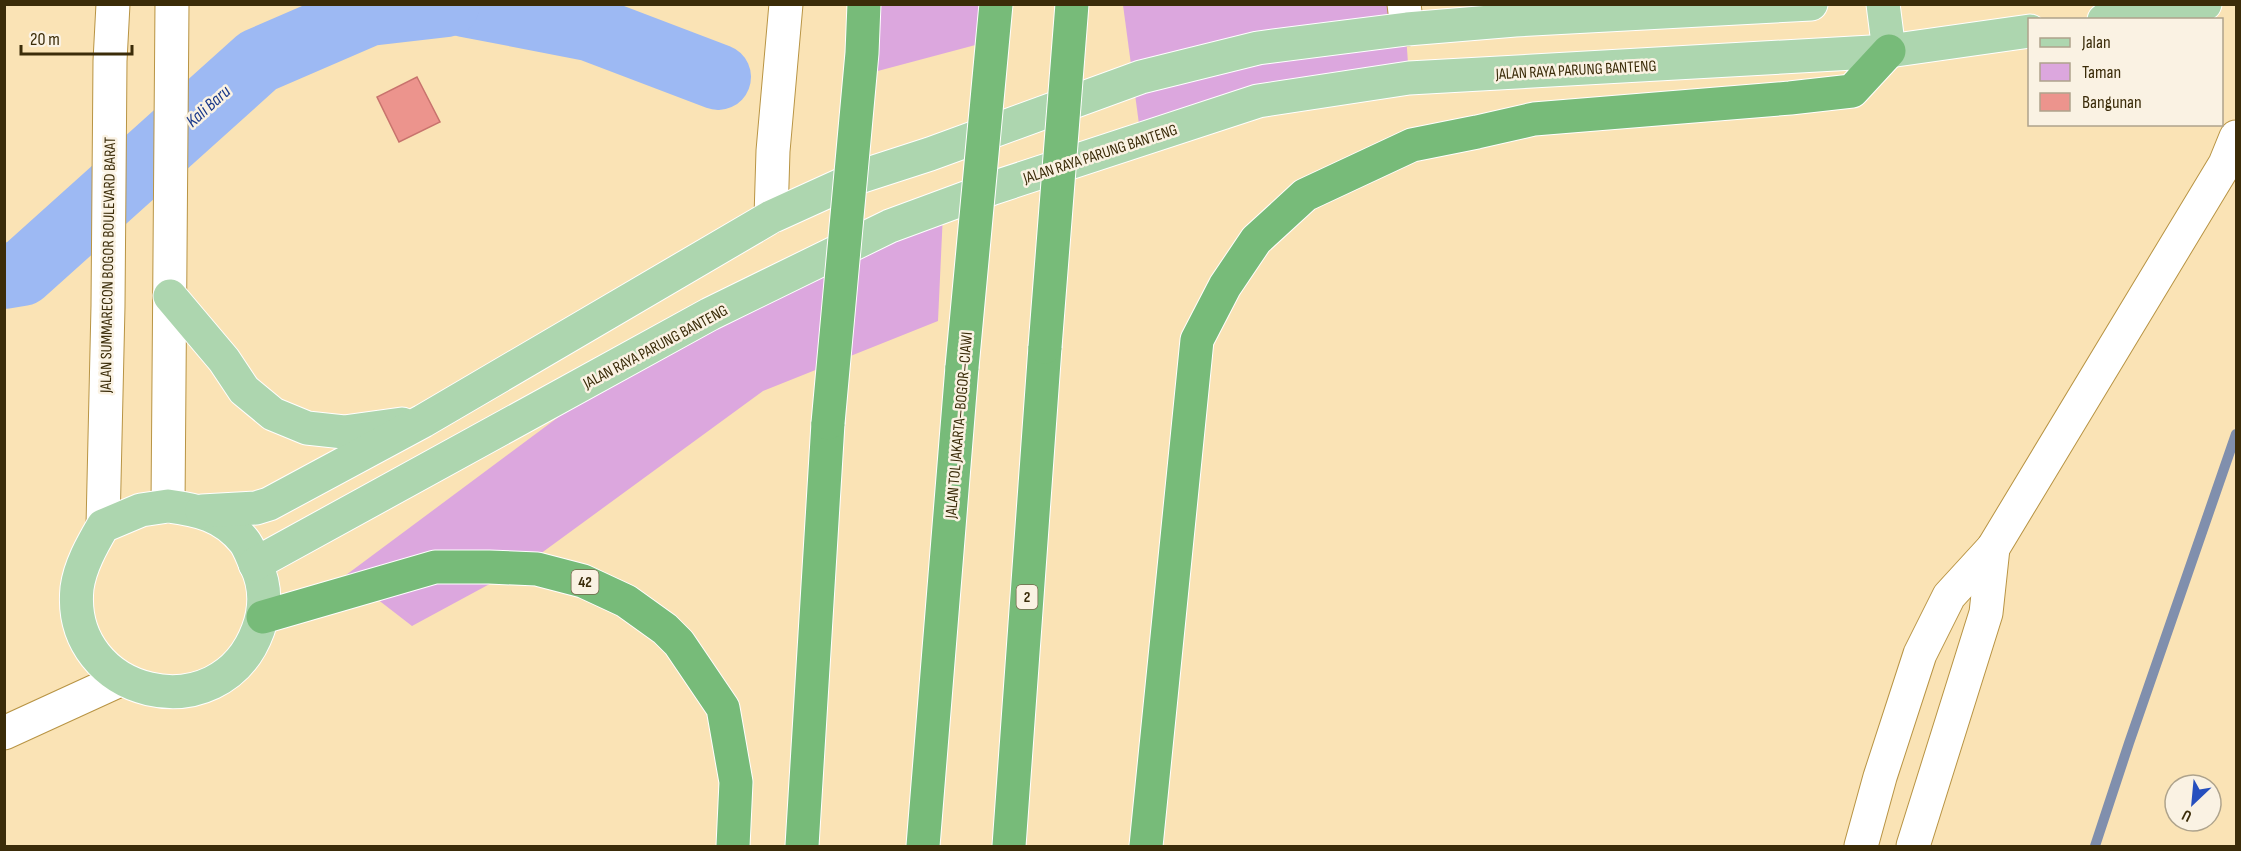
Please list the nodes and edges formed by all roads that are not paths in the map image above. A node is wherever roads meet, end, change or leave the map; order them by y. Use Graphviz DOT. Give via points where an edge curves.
graph roads {
  1 [pos="113,4"];
  2 [pos="786,4"];
  3 [pos="864,4"];
  4 [pos="996,4"];
  5 [pos="1072,4"];
  6 [pos="1812,4"];
  7 [pos="1883,4"];
  8 [pos="2205,4"];
  9 [pos="172,8"];
  10 [pos="1405,16"];
  11 [pos="2117,18"];
  12 [pos="2028,31"];
  13 [pos="1890,51"];
  14 [pos="2236,136"];
  15 [pos="771,217"];
  16 [pos="170,296"];
  17 [pos="423,421"];
  18 [pos="168,506"];
  19 [pos="202,511"];
  20 [pos="102,526"];
  21 [pos="1993,548"];
  22 [pos="255,564"];
  23 [pos="263,617"];
  24 [pos="122,679"];
  25 [pos="4,733"];
  26 [pos="733,846"];
  27 [pos="802,846"];
  28 [pos="923,846"];
  29 [pos="1009,846"];
  30 [pos="1146,846"];
  31 [pos="1861,846"];
  32 [pos="1913,846"];
  1 -- 20 [label="street, JALAN SUMMARECON BOGOR BOULEVARD BARAT"];
  2 -- 15 [label="street"];
  3 -- 27 [label="highway, bridge" via="828,423"];
  4 -- 28 [label="highway, JALAN TOL JAKARTA–BOGOR–CIAWI, bridge"];
  5 -- 29 [label="highway, 2, bridge"];
  6 -- 10 [label="main road" via="1515,20"];
  7 -- 13 [label="main road"];
  8 -- 11 [label="main road"];
  9 -- 16 [label="street"];
  10 -- 15 [label="main road" via="1142,77 859,177"];
  12 -- 13 [label="main road, JALAN RAYA PARUNG BANTENG"];
  13 -- 22 [label="main road, JALAN RAYA PARUNG BANTENG" via="1409,78 1257,101 1004,184 890,226 711,314"];
  13 -- 30 [label="highway" via="1852,91 1534,119 1412,145 1305,195 1256,240 1225,286 1197,340"];
  14 -- 21 [label="street" via="2225,164"];
  15 -- 17 [label="main road"];
  16 -- 17 [label="main road" via="244,390 273,414 307,428 344,432"];
  16 -- 18 [label="street"];
  17 -- 19 [label="main road" via="269,504"];
  18 -- 19 [label="main road"];
  18 -- 20 [label="main road" via="141,510"];
  19 -- 22 [label="main road" via="231,528 245,542"];
  20 -- 24 [label="main road" via="77,588 78,615 86,640 101,662"];
  21 -- 31 [label="street" via="1949,596 1920,654"];
  21 -- 32 [label="street" via="1986,613"];
  22 -- 23 [label="main road" via="262,578"];
  23 -- 24 [label="main road" via="253,645 234,669 209,685 180,692 149,690"];
  23 -- 26 [label="highway, 42" via="435,567 537,569 583,581 626,601 679,643 723,708 736,782"];
  24 -- 25 [label="street"];
}
